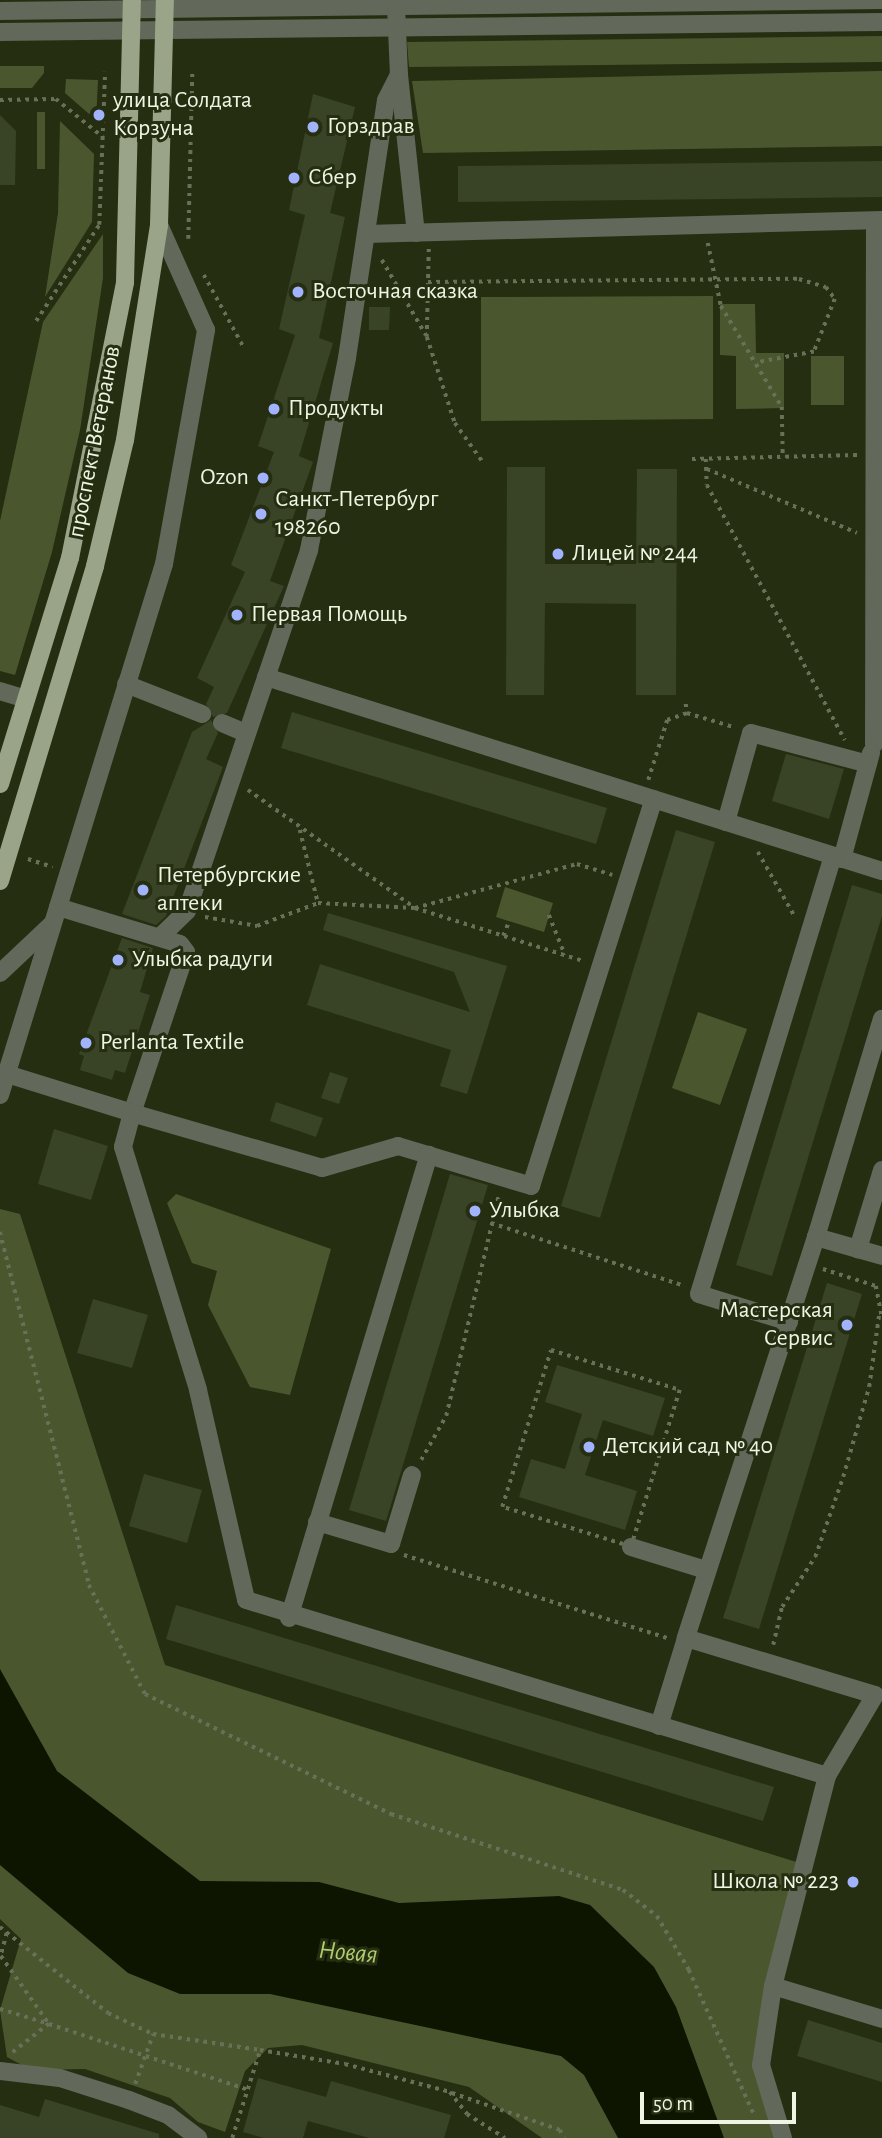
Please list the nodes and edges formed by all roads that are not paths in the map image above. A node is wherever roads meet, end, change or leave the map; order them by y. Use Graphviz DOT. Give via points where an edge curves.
graph roads {
  1 [pos="882,0"];
  2 [pos="349,3"];
  3 [pos="165,4"];
  4 [pos="132,5"];
  5 [pos="396,6"];
  6 [pos="0,11"];
  7 [pos="882,22"];
  8 [pos="398,27"];
  9 [pos="351,28"];
  10 [pos="166,30"];
  11 [pos="132,31"];
  12 [pos="0,32"];
  13 [pos="399,75"];
  14 [pos="878,220"];
  15 [pos="159,225"];
  16 [pos="366,233"];
  17 [pos="423,233"];
  18 [pos="266,677"];
  19 [pos="126,684"];
  20 [pos="0,691"];
  21 [pos="26,699"];
  22 [pos="202,714"];
  23 [pos="222,723"];
  24 [pos="246,733"];
  25 [pos="878,743"];
  26 [pos="868,764"];
  27 [pos="0,784"];
  28 [pos="649,797"];
  29 [pos="726,822"];
  30 [pos="837,858"];
  31 [pos="882,871"];
  32 [pos="0,881"];
  33 [pos="56,915"];
  34 [pos="160,937"];
  35 [pos="0,973"];
  36 [pos="882,1019"];
  37 [pos="7,1074"];
  38 [pos="0,1095"];
  39 [pos="132,1113"];
  40 [pos="429,1156"];
  41 [pos="882,1170"];
  42 [pos="816,1237"];
  43 [pos="858,1249"];
  44 [pos="882,1256"];
  45 [pos="789,1322"];
  46 [pos="412,1475"];
  47 [pos="317,1522"];
  48 [pos="631,1547"];
  49 [pos="706,1570"];
  50 [pos="289,1618"];
  51 [pos="686,1638"];
  52 [pos="659,1726"];
  53 [pos="827,1776"];
  54 [pos="773,1986"];
  55 [pos="882,2019"];
  56 [pos="5,2063"];
  57 [pos="198,2138"];
  58 [pos="783,2138"];
  1 -- 5 [label="street"];
  2 -- 3 [label="street"];
  2 -- 5 [label="street"];
  2 -- 9 [label="street"];
  3 -- 4 [label="street"];
  3 -- 10 [label="main road, проспект Ветеранов"];
  4 -- 6 [label="street"];
  4 -- 11 [label="main road, проспект Ветеранов"];
  5 -- 8 [label="street"];
  7 -- 8 [label="street"];
  8 -- 9 [label="street"];
  8 -- 13 [label="street"];
  9 -- 10 [label="street"];
  10 -- 11 [label="street"];
  10 -- 15 [label="main road, проспект Ветеранов"];
  11 -- 12 [label="street"];
  11 -- 21 [label="main road, проспект Ветеранов" via="125,282 75,533"];
  13 -- 16 [label="street" via="386,100"];
  13 -- 17 [label="street"];
  14 -- 17 [label="street"];
  14 -- 25 [label="street"];
  15 -- 19 [label="street" via="206,330 163,564"];
  15 -- 32 [label="main road, проспект Ветеранов" via="125,440 95,566"];
  16 -- 17 [label="street"];
  16 -- 18 [label="street" via="309,550"];
  18 -- 24 [label="street"];
  18 -- 28 [label="street"];
  19 -- 22 [label="street"];
  19 -- 33 [label="street"];
  20 -- 21 [label="street"];
  21 -- 27 [label="main road, проспект Ветеранов"];
  23 -- 24 [label="street"];
  24 -- 34 [label="street" via="187,911"];
  25 -- 26 [label="street"];
  26 -- 29 [label="street" via="751,733"];
  26 -- 30 [label="street"];
  28 -- 29 [label="street"];
  28 -- 40 [label="street" via="531,1186"];
  29 -- 30 [label="street"];
  30 -- 31 [label="street"];
  30 -- 45 [label="street" via="808,938 699,1294"];
  33 -- 34 [label="street"];
  33 -- 35 [label="street"];
  33 -- 37 [label="street"];
  34 -- 39 [label="street" via="186,952"];
  36 -- 42 [label="street"];
  37 -- 38 [label="street"];
  37 -- 39 [label="street"];
  39 -- 40 [label="street" via="322,1168 398,1146"];
  39 -- 50 [label="street" via="123,1147 198,1390 246,1600"];
  40 -- 47 [label="street"];
  41 -- 43 [label="street"];
  42 -- 43 [label="street"];
  42 -- 45 [label="street"];
  43 -- 44 [label="street"];
  45 -- 49 [label="street"];
  46 -- 47 [label="street" via="391,1544"];
  47 -- 50 [label="street"];
  48 -- 49 [label="street"];
  49 -- 51 [label="street"];
  50 -- 52 [label="street"];
  51 -- 52 [label="street"];
  51 -- 53 [label="street" via="875,1695"];
  52 -- 53 [label="street"];
  53 -- 54 [label="street"];
  54 -- 55 [label="street"];
  54 -- 58 [label="street" via="761,2065"];
  56 -- 57 [label="street" via="168,2115"];
}
